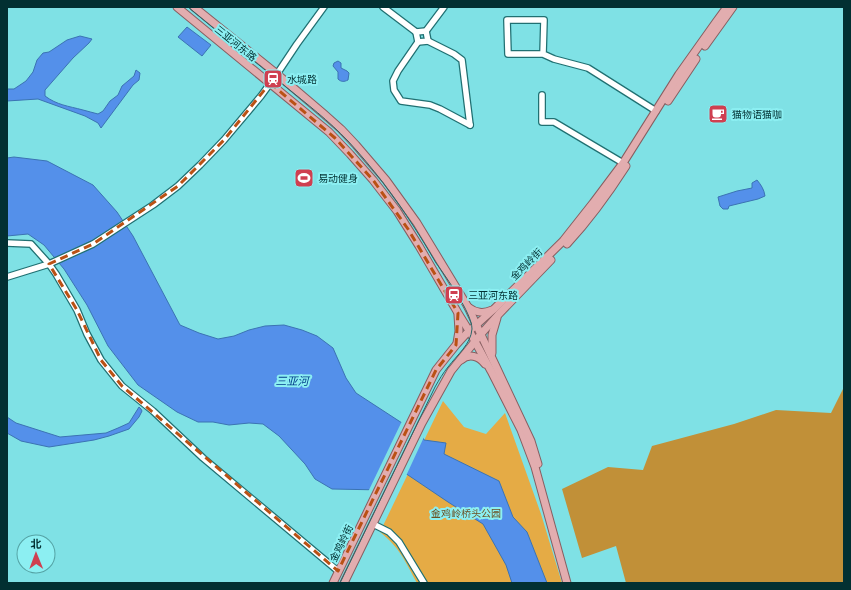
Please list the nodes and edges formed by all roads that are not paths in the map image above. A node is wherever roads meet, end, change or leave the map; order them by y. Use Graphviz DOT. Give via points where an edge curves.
graph roads {
  1 [pos="177,7"];
  2 [pos="194,7"];
  3 [pos="324,7"];
  4 [pos="383,7"];
  5 [pos="444,7"];
  6 [pos="727,7"];
  7 [pos="733,7"];
  8 [pos="426,31"];
  9 [pos="416,32"];
  10 [pos="428,41"];
  11 [pos="418,42"];
  12 [pos="543,54"];
  13 [pos="277,74"];
  14 [pos="270,84"];
  15 [pos="542,95"];
  16 [pos="656,111"];
  17 [pos="623,163"];
  18 [pos="7,243"];
  19 [pos="51,263"];
  20 [pos="7,277"];
  21 [pos="468,307"];
  22 [pos="496,312"];
  23 [pos="458,313"];
  24 [pos="477,324"];
  25 [pos="469,331"];
  26 [pos="481,334"];
  27 [pos="475,341"];
  28 [pos="456,345"];
  29 [pos="458,362"];
  30 [pos="493,368"];
  31 [pos="373,524"];
  32 [pos="338,571"];
  33 [pos="332,583"];
  34 [pos="344,583"];
  35 [pos="424,583"];
  36 [pos="567,583"];
  37 [pos="572,583"];
  1 -- 14 [label="main road, 三亚河东路"];
  2 -- 13 [label="main road, 三亚河东路"];
  3 -- 13 [label="street"];
  4 -- 9 [label="street"];
  5 -- 8 [label="street"];
  6 -- 16 [label="main road, 金鸡岭街"];
  7 -- 22 [label="main road, 金鸡岭街" via="592,214 570,240"];
  8 -- 9 [label="street"];
  8 -- 10 [label="street"];
  9 -- 11 [label="street"];
  10 -- 11 [label="street"];
  10 -- 11 [label="street" via="462,60 470,125 430,105 401,101 394,90 393,81"];
  12 -- 12 [label="street" via="508,54 507,20 544,20"];
  12 -- 16 [label="street" via="588,68"];
  13 -- 14 [label="street"];
  13 -- 21 [label="main road, 三亚河东路" via="342,129 386,180 417,223"];
  14 -- 19 [label="street" via="238,123 178,186 93,244"];
  14 -- 23 [label="main road, 三亚河东路" via="336,138 373,180 408,229"];
  15 -- 17 [label="street" via="542,122 554,122"];
  16 -- 17 [label="main road, 金鸡岭街"];
  17 -- 22 [label="main road, 金鸡岭街" via="563,242"];
  18 -- 19 [label="street" via="31,244"];
  19 -- 20 [label="street"];
  19 -- 32 [label="street" via="101,360 122,386"];
  21 -- 22 [label="main road" via="480,313"];
  21 -- 24 [label="main road, 三亚河东路"];
  22 -- 24 [label="main road, 金鸡岭街"];
  22 -- 26 [label="main road, 金鸡岭街"];
  22 -- 30 [label="main road" via="492,335"];
  23 -- 25 [label="main road, 三亚河东路"];
  23 -- 28 [label="main road" via="459,336"];
  24 -- 25 [label="main road, 金鸡岭街"];
  24 -- 26 [label="main road, 三亚河东路"];
  25 -- 27 [label="main road, 三亚河东路"];
  25 -- 28 [label="main road, 金鸡岭街"];
  26 -- 27 [label="main road, 金鸡岭街"];
  26 -- 30 [label="main road, 三亚河东路"];
  27 -- 29 [label="main road, 金鸡岭街"];
  27 -- 30 [label="main road, 三亚河东路"];
  28 -- 32 [label="main road, 金鸡岭街" via="436,370"];
  29 -- 30 [label="main road" via="464,357 477,357"];
  29 -- 31 [label="main road, 金鸡岭街" via="422,423"];
  30 -- 36 [label="main road, 三亚河东路" via="535,467"];
  30 -- 37 [label="main road, 三亚河东路" via="531,441"];
  31 -- 34 [label="main road, 金鸡岭街"];
  31 -- 35 [label="street" via="389,532 399,542"];
  32 -- 33 [label="main road, 金鸡岭街"];
}
